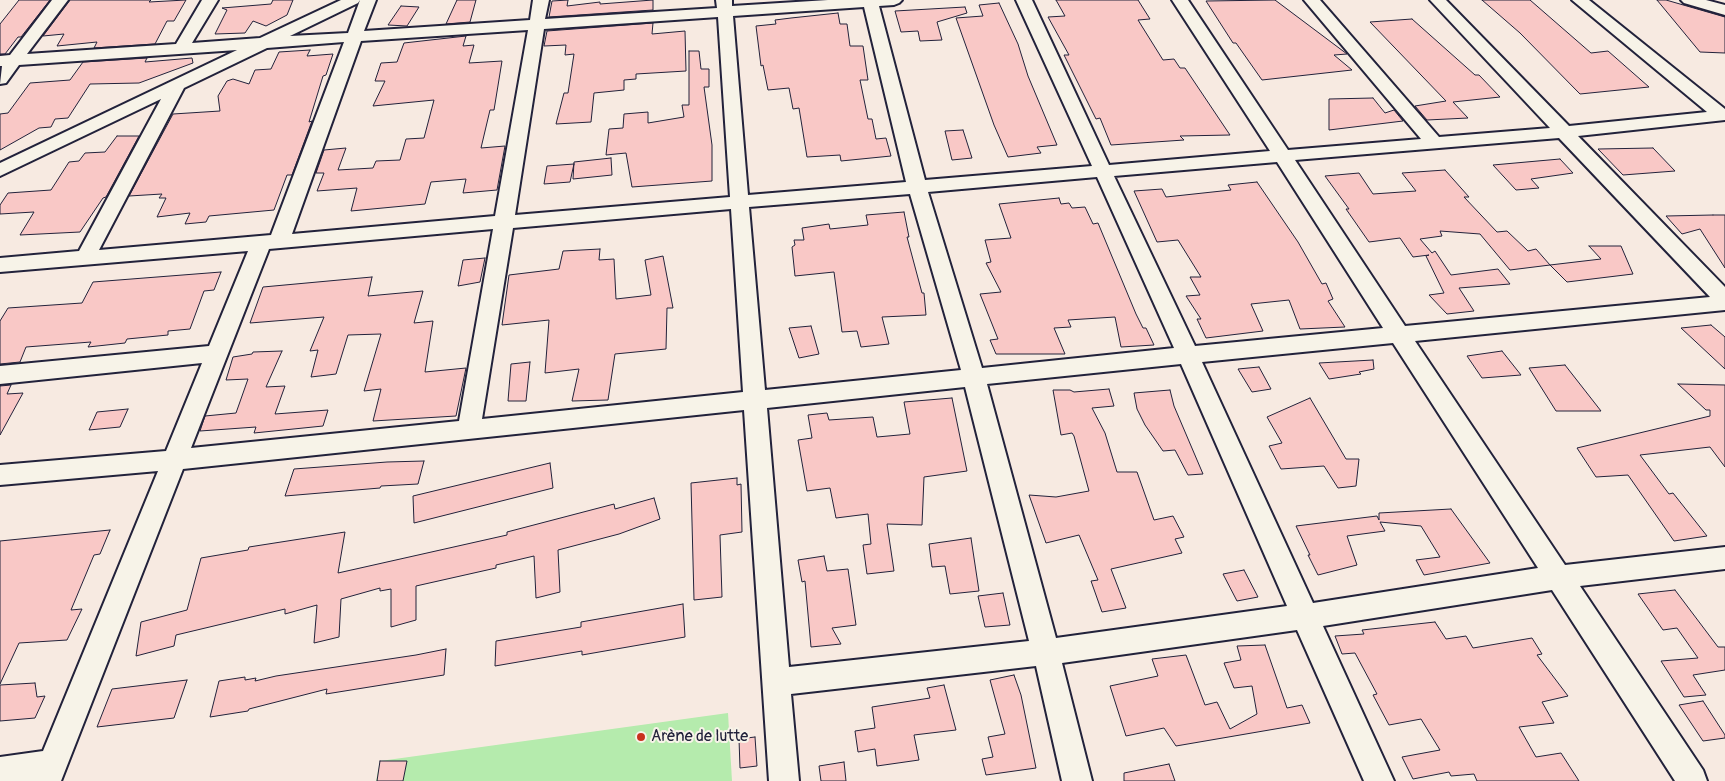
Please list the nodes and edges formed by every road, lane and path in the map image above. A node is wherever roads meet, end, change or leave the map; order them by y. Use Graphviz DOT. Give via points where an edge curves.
graph roads {
  1 [pos="60,0"];
  2 [pos="210,0"];
  3 [pos="353,0"];
  4 [pos="368,0"];
  5 [pos="542,0"];
  6 [pos="894,0"];
  7 [pos="1024,0"];
  8 [pos="1180,0"];
  9 [pos="1312,0"];
  10 [pos="1438,0"];
  11 [pos="1580,0"];
  12 [pos="1689,0"];
  13 [pos="870,1"];
  14 [pos="724,5"];
  15 [pos="1725,10"];
  16 [pos="538,24"];
  17 [pos="354,36"];
  18 [pos="266,43"];
  19 [pos="181,49"];
  20 [pos="7,61"];
  21 [pos="0,79"];
  22 [pos="177,85"];
  23 [pos="1724,115"];
  24 [pos="1562,132"];
  25 [pos="1433,141"];
  26 [pos="1283,155"];
  27 [pos="0,170"];
  28 [pos="1102,171"];
  29 [pos="917,187"];
  30 [pos="740,202"];
  31 [pos="504,222"];
  32 [pos="270,242"];
  33 [pos="85,258"];
  34 [pos="0,265"];
  35 [pos="1725,301"];
  36 [pos="1400,334"];
  37 [pos="217,353"];
  38 [pos="1188,355"];
  39 [pos="0,375"];
  40 [pos="974,378"];
  41 [pos="756,401"];
  42 [pos="469,430"];
  43 [pos="174,460"];
  44 [pos="0,475"];
  45 [pos="1725,558"];
  46 [pos="1559,577"];
  47 [pos="1306,616"];
  48 [pos="1046,652"];
  49 [pos="776,682"];
  50 [pos="0,772"];
  51 [pos="49,773"];
  52 [pos="784,781"];
  53 [pos="1077,781"];
  54 [pos="1379,781"];
  55 [pos="1692,781"];
  1 -- 20 [label="street"];
  2 -- 19 [label="street"];
  3 -- 18 [label="street"];
  4 -- 17 [label="street"];
  5 -- 16 [label="street"];
  6 -- 13 [label="street"];
  7 -- 28 [label="street"];
  8 -- 26 [label="street"];
  9 -- 25 [label="street"];
  10 -- 24 [label="street"];
  11 -- 23 [label="street"];
  12 -- 15 [label="street"];
  13 -- 14 [label="street"];
  13 -- 29 [label="street"];
  14 -- 16 [label="street"];
  14 -- 30 [label="street"];
  16 -- 17 [label="street"];
  16 -- 31 [label="street"];
  17 -- 18 [label="street"];
  17 -- 32 [label="street"];
  18 -- 19 [label="street"];
  18 -- 22 [label="street"];
  19 -- 20 [label="street"];
  20 -- 21 [label="street"];
  22 -- 27 [label="street"];
  22 -- 33 [label="street"];
  23 -- 24 [label="street"];
  24 -- 25 [label="street"];
  24 -- 35 [label="street"];
  25 -- 26 [label="street"];
  26 -- 28 [label="street"];
  26 -- 36 [label="street"];
  28 -- 29 [label="street"];
  28 -- 38 [label="street"];
  29 -- 30 [label="street"];
  29 -- 40 [label="street"];
  30 -- 31 [label="street"];
  30 -- 41 [label="street"];
  31 -- 32 [label="street"];
  31 -- 42 [label="street"];
  32 -- 33 [label="street"];
  32 -- 37 [label="street"];
  33 -- 34 [label="street"];
  35 -- 36 [label="street"];
  36 -- 38 [label="street"];
  36 -- 46 [label="street"];
  37 -- 39 [label="street"];
  37 -- 43 [label="street"];
  38 -- 40 [label="street"];
  38 -- 47 [label="street"];
  40 -- 41 [label="street"];
  40 -- 48 [label="street"];
  41 -- 42 [label="street"];
  41 -- 49 [label="street"];
  42 -- 43 [label="street"];
  43 -- 44 [label="street"];
  43 -- 51 [label="street"];
  45 -- 46 [label="street"];
  46 -- 47 [label="street"];
  46 -- 55 [label="street"];
  47 -- 48 [label="street"];
  47 -- 54 [label="street"];
  48 -- 49 [label="street"];
  48 -- 53 [label="street"];
  49 -- 52 [label="street"];
  50 -- 51 [label="street"];
}
